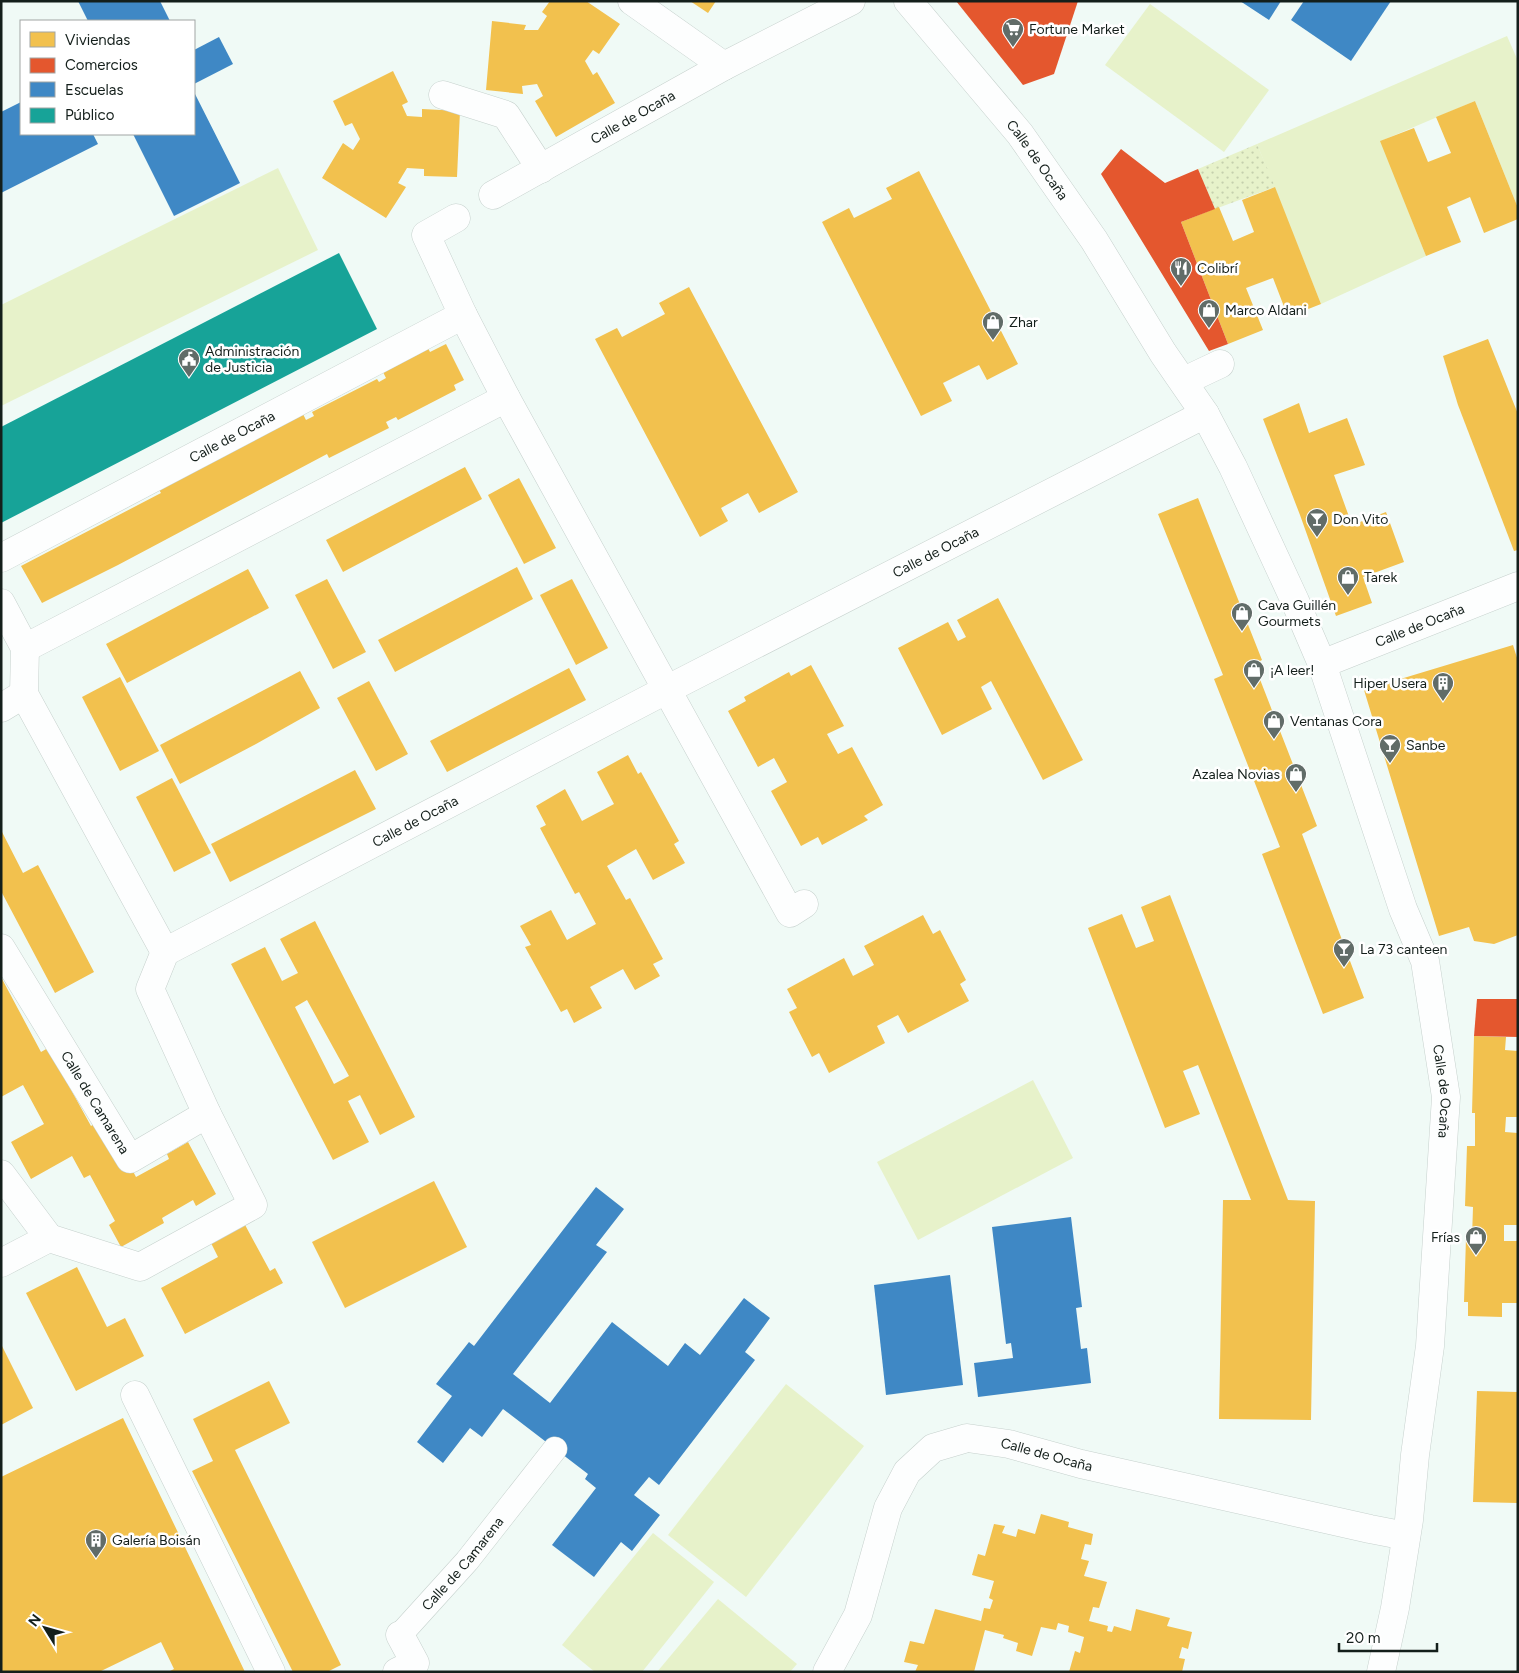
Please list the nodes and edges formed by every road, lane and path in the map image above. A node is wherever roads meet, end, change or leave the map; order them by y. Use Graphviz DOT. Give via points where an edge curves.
graph roads {
  1 [pos="632,1"];
  2 [pos="851,1"];
  3 [pos="908,1"];
  4 [pos="724,66"];
  5 [pos="443,95"];
  6 [pos="541,169"];
  7 [pos="493,195"];
  8 [pos="456,218"];
  9 [pos="463,315"];
  10 [pos="1220,364"];
  11 [pos="1184,381"];
  12 [pos="506,398"];
  13 [pos="1205,414"];
  14 [pos="1,558"];
  15 [pos="1518,586"];
  16 [pos="1,603"];
  17 [pos="25,648"];
  18 [pos="1322,664"];
  19 [pos="666,690"];
  20 [pos="12,701"];
  21 [pos="804,904"];
  22 [pos="1,948"];
  23 [pos="165,952"];
  24 [pos="207,1114"];
  25 [pos="1,1174"];
  26 [pos="49,1238"];
  27 [pos="1,1264"];
  28 [pos="135,1395"];
  29 [pos="555,1449"];
  30 [pos="1406,1536"];
  31 [pos="400,1635"];
  32 [pos="271,1672"];
  33 [pos="397,1672"];
  34 [pos="827,1672"];
  35 [pos="1381,1672"];
  1 -- 4 [label="street"];
  2 -- 4 [label="street, Calle de Ocaña"];
  3 -- 11 [label="street, Calle de Ocaña" via="1020,134 1094,240 1163,353"];
  4 -- 6 [label="street, Calle de Ocaña"];
  5 -- 6 [label="street" via="506,115"];
  6 -- 7 [label="street, Calle de Ocaña"];
  8 -- 9 [label="street" via="426,235"];
  9 -- 12 [label="street"];
  9 -- 14 [label="street, Calle de Ocaña"];
  10 -- 11 [label="street"];
  11 -- 13 [label="street, Calle de Ocaña"];
  12 -- 17 [label="street"];
  12 -- 19 [label="street"];
  13 -- 18 [label="street, Calle de Ocaña" via="1296,600"];
  13 -- 19 [label="street, Calle de Ocaña"];
  15 -- 18 [label="street, Calle de Ocaña"];
  16 -- 17 [label="street"];
  17 -- 20 [label="street"];
  18 -- 30 [label="street, Calle de Ocaña" via="1403,909 1425,962 1446,1097 1430,1346"];
  19 -- 21 [label="street" via="790,913"];
  19 -- 23 [label="street, Calle de Ocaña"];
  20 -- 23 [label="street"];
  22 -- 24 [label="street, Calle de Camarena" via="130,1159"];
  23 -- 24 [label="street" via="150,989"];
  24 -- 26 [label="street" via="253,1205 140,1267"];
  25 -- 26 [label="street"];
  26 -- 27 [label="street"];
  28 -- 32 [label="street"];
  29 -- 31 [label="street, Calle de Camarena" via="467,1562"];
  30 -- 34 [label="street, Calle de Ocaña" via="1082,1464 1009,1444 967,1438 933,1448 906,1472 888,1508 858,1615"];
  30 -- 35 [label="street, Calle de Ocaña"];
  31 -- 33 [label="street, Calle de Camarena" via="415,1663"];
}
